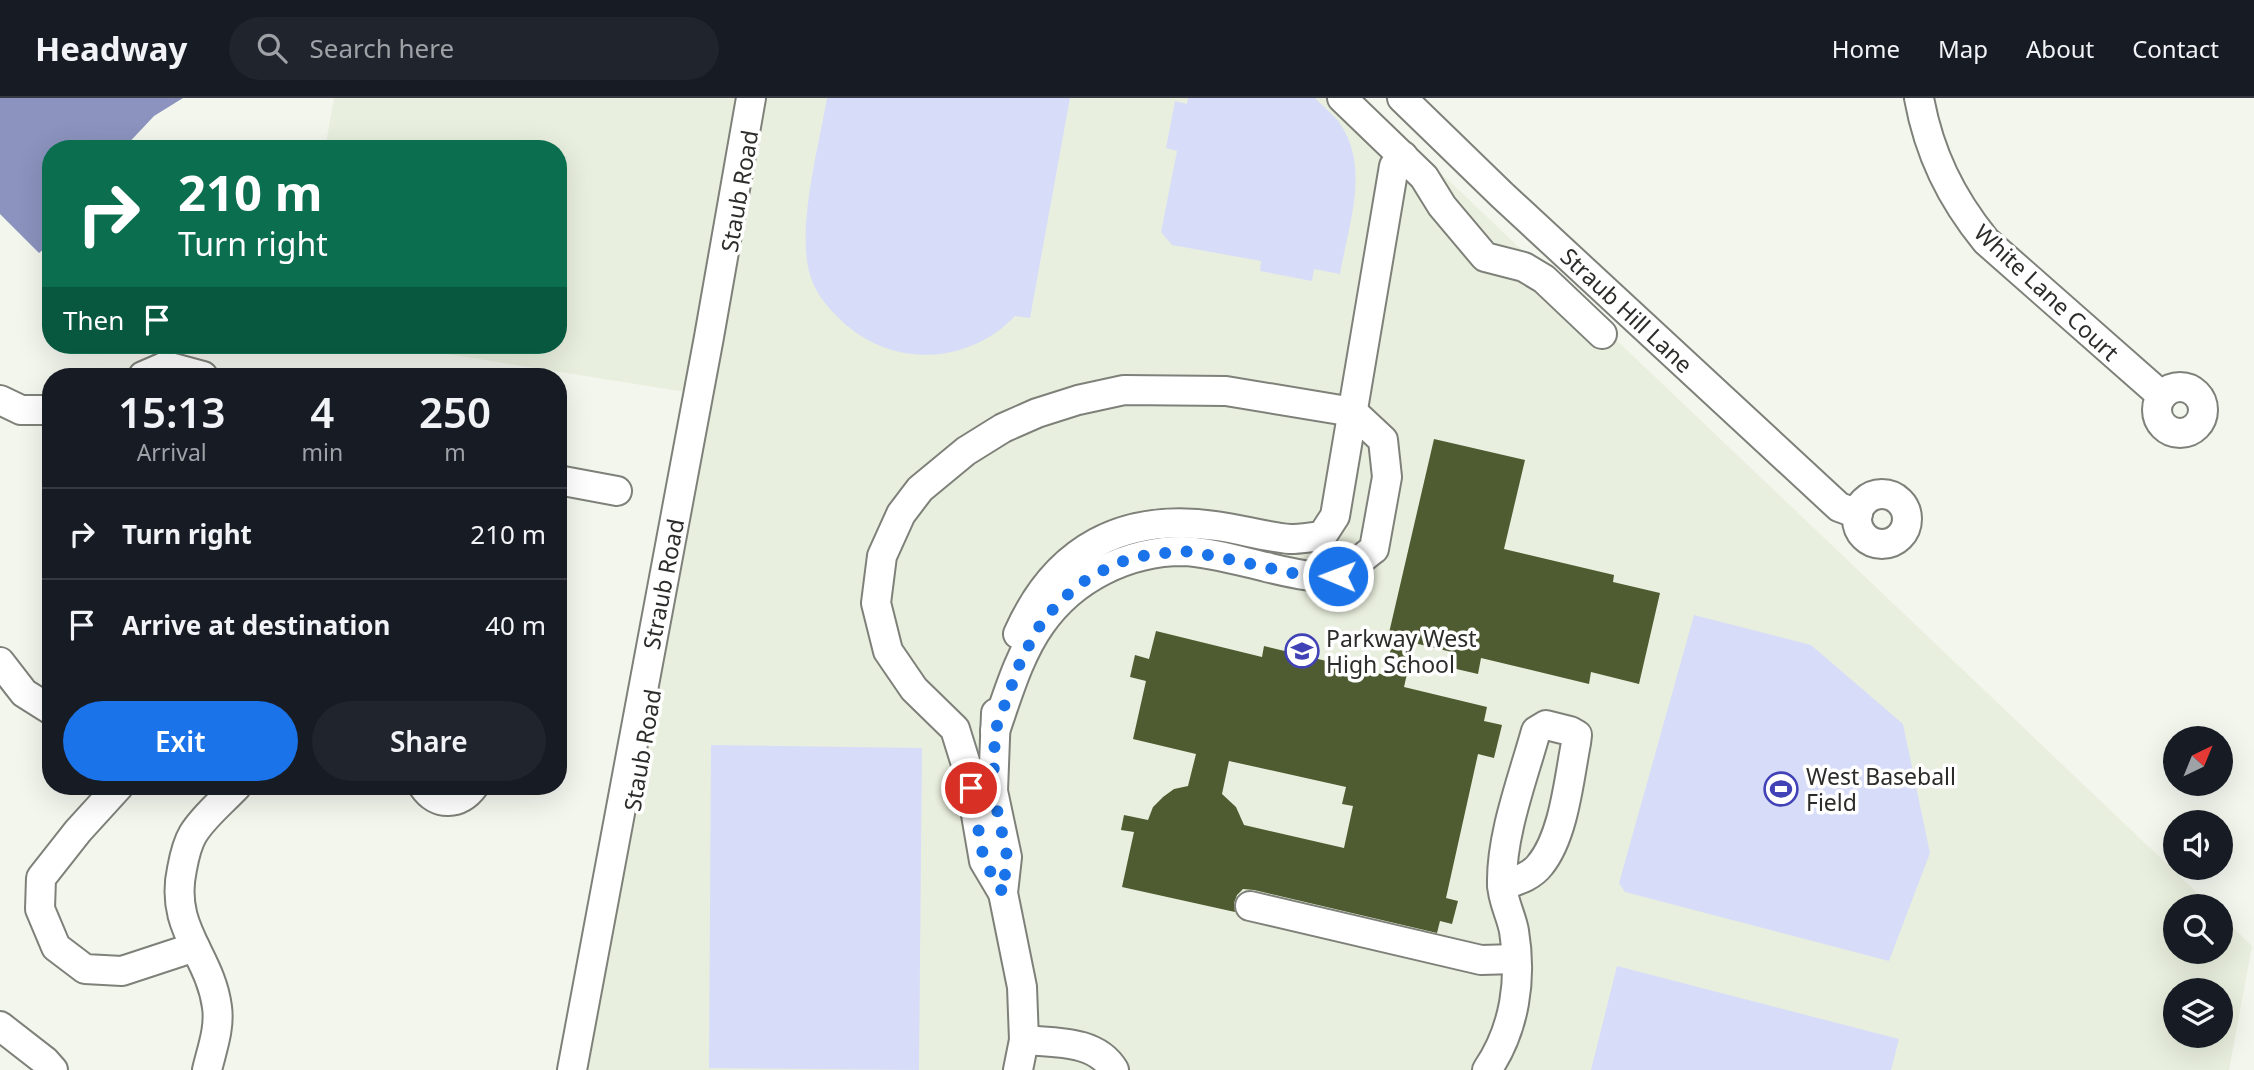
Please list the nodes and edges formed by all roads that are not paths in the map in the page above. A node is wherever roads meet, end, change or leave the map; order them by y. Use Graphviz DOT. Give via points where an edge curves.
graph roads {
  1 [pos="753,98"];
  2 [pos="1342,98"];
  3 [pos="1402,98"];
  4 [pos="1919,98"];
  5 [pos="1403,156"];
  6 [pos="1602,334"];
  7 [pos="160,362"];
  8 [pos="178,368"];
  9 [pos="2162,396"];
  10 [pos="0,400"];
  11 [pos="42,410"];
  12 [pos="1353,412"];
  13 [pos="567,483"];
  14 [pos="617,491"];
  15 [pos="1858,514"];
  16 [pos="0,662"];
  17 [pos="42,704"];
  18 [pos="995,731"];
  19 [pos="111,795"];
  20 [pos="229,795"];
  21 [pos="432,795"];
  22 [pos="465,795"];
  23 [pos="1502,886"];
  24 [pos="1003,893"];
  25 [pos="1250,906"];
  26 [pos="195,947"];
  27 [pos="1516,959"];
  28 [pos="0,1026"];
  29 [pos="1024,1040"];
  30 [pos="53,1070"];
  31 [pos="207,1070"];
  32 [pos="572,1070"];
  33 [pos="586,1070"];
  34 [pos="1018,1070"];
  35 [pos="1114,1070"];
  36 [pos="1487,1070"];
  1 -- 32 [label="street, Straub Road"];
  1 -- 33 [label="street, Staub Road"];
  2 -- 5 [label="street"];
  3 -- 15 [label="street, Straub Hill Lane" via="1839,507"];
  4 -- 9 [label="street, White Lane Court" via="1925,132 1951,191 1986,241"];
  5 -- 6 [label="street" via="1485,257 1524,267 1544,279"];
  5 -- 12 [label="street" via="1394,166"];
  7 -- 8 [label="street"];
  10 -- 11 [label="street" via="21,410"];
  12 -- 18 [label="street" via="1335,516 1322,536 1291,539 1168,522 1120,532 1061,569 1039,592 1008,657 998,692"];
  12 -- 18 [label="street" via="1383,440 1387,477 1374,549 1338,576 1306,576 1184,551 1117,563 1087,579 1042,622 1020,663"];
  12 -- 24 [label="street" via="1226,391 1124,390 1078,400 1003,428 966,451 920,489 901,514 882,556 876,603 888,650 914,689 955,729 969,774 984,861"];
  13 -- 14 [label="street"];
  16 -- 17 [label="street" via="24,693"];
  18 -- 24 [label="street" via="993,791 1007,856"];
  19 -- 26 [label="street" via="41,877 40,909 56,947 85,970 122,971"];
  20 -- 26 [label="street" via="193,834 184,856 181,916"];
  21 -- 22 [label="street" via="452,802"];
  23 -- 23 [label="street" via="1505,846 1536,731 1546,725 1570,731 1577,735 1576,743 1552,848 1539,867"];
  23 -- 27 [label="street"];
  24 -- 29 [label="street" via="1022,987"];
  25 -- 27 [label="street" via="1480,960"];
  26 -- 31 [label="street" via="217,1006 218,1026"];
  27 -- 36 [label="street" via="1518,992 1500,1051"];
  28 -- 30 [label="street"];
  29 -- 34 [label="street"];
  29 -- 35 [label="street" via="1085,1046 1107,1059"];
}
